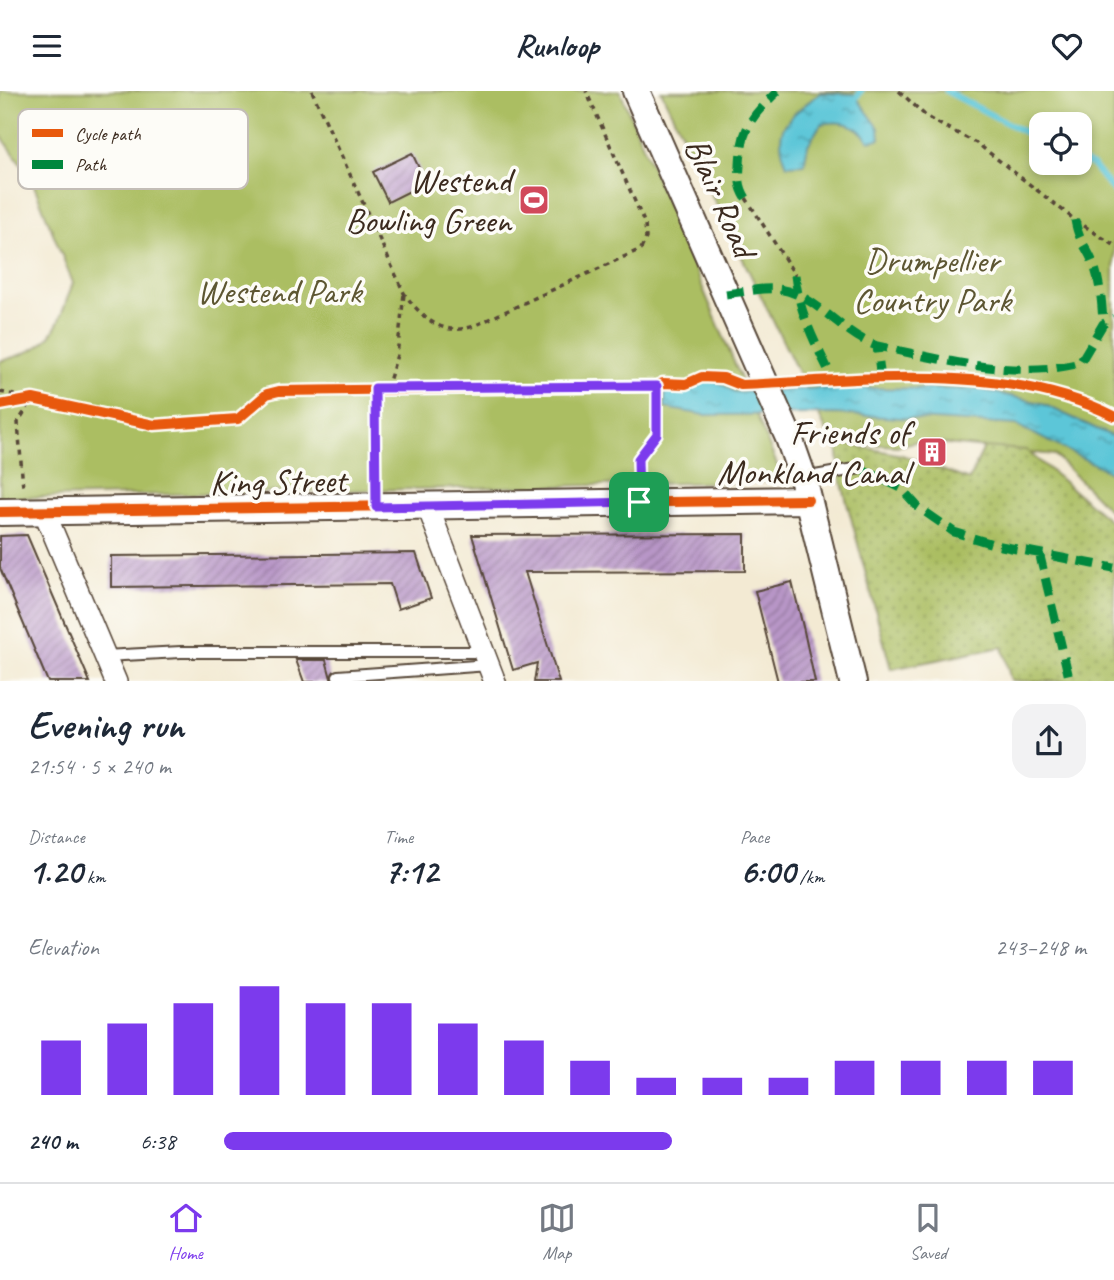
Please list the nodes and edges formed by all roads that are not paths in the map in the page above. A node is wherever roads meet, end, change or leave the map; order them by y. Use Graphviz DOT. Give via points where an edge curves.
graph roads {
  1 [pos="636,91"];
  2 [pos="860,468"];
  3 [pos="806,489"];
  4 [pos="428,507"];
  5 [pos="23,511"];
  6 [pos="104,656"];
  7 [pos="490,666"];
  8 [pos="116,681"];
  9 [pos="340,681"];
  10 [pos="853,681"];
  1 -- 3 [label="street, Blair Road" via="744,331"];
  2 -- 3 [label="lane"];
  3 -- 4 [label="street, King Street" via="639,502"];
  3 -- 10 [label="street"];
  4 -- 5 [label="street, King Street"];
  4 -- 7 [label="street"];
  5 -- 6 [label="street"];
  6 -- 7 [label="lane" via="181,652"];
  6 -- 8 [label="street"];
  7 -- 9 [label="lane" via="338,675"];
}
